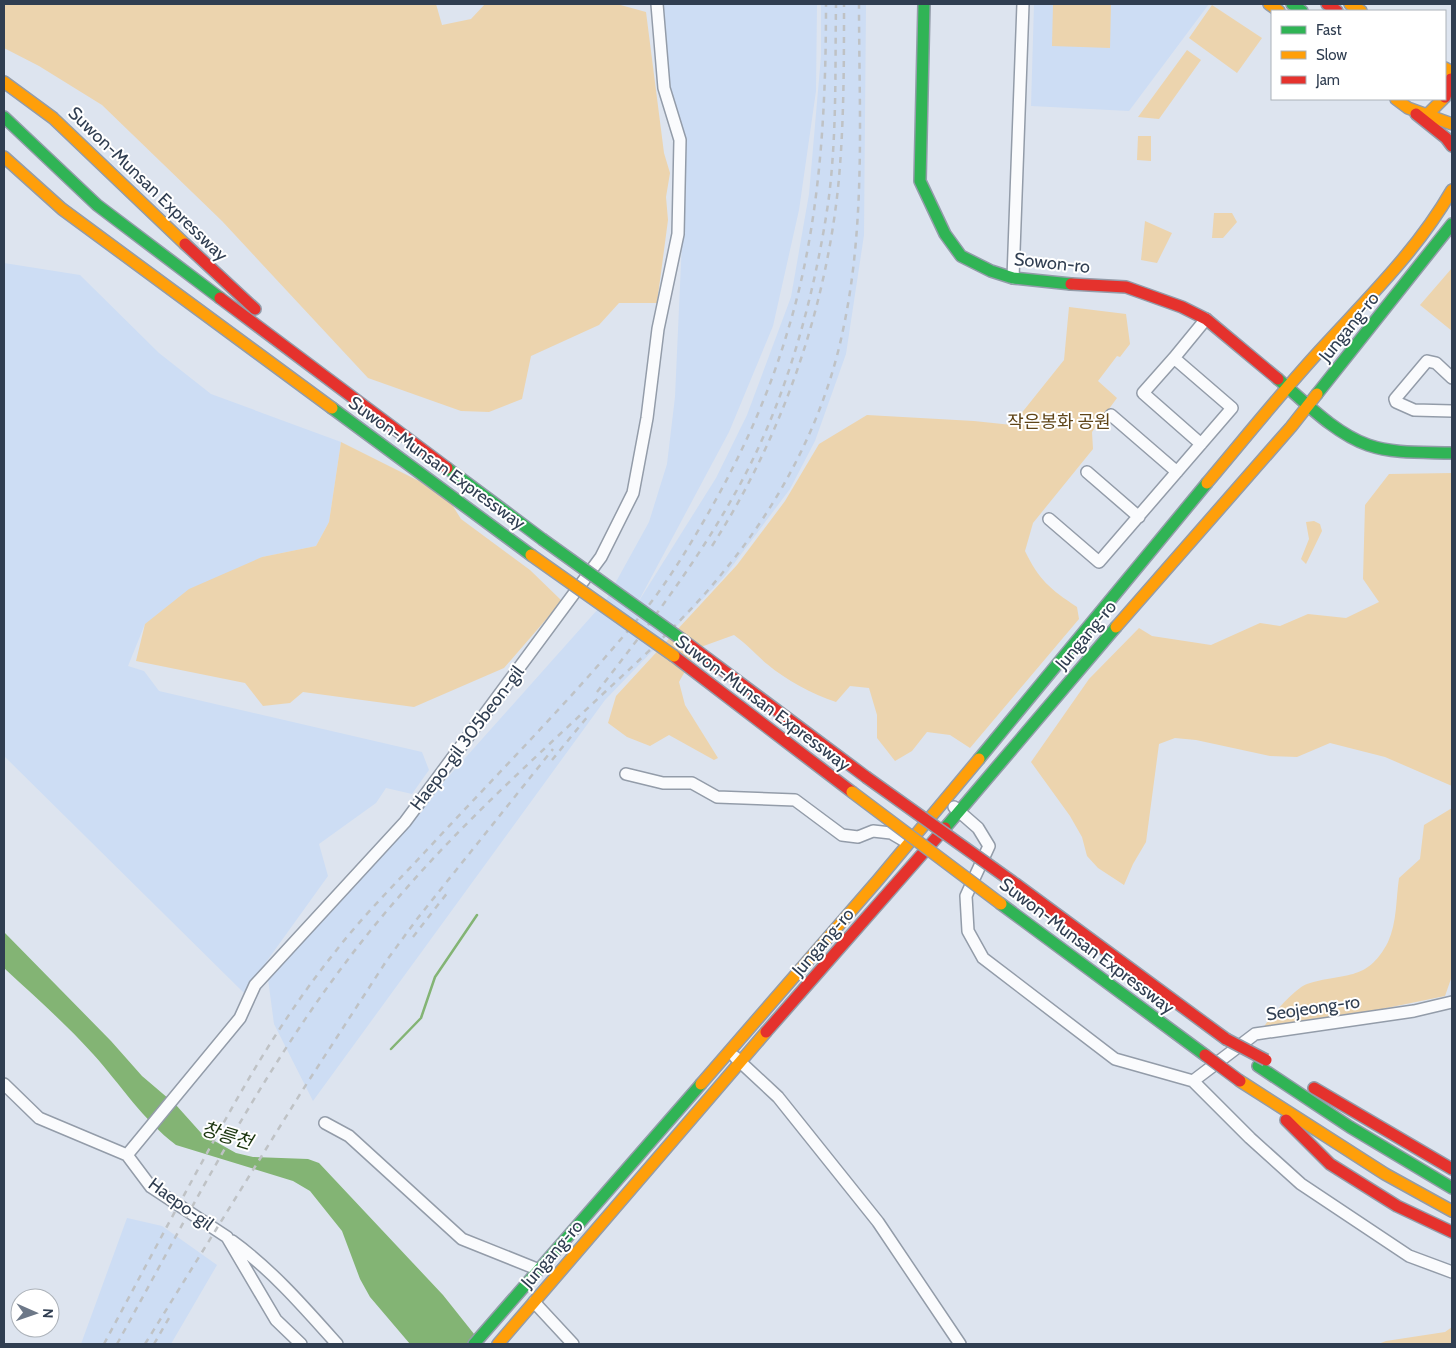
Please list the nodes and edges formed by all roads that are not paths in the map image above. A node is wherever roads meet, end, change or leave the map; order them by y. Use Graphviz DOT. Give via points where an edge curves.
graph roads {
  1 [pos="657,4"];
  2 [pos="924,4"];
  3 [pos="1023,4"];
  4 [pos="1450,76"];
  5 [pos="4,82"];
  6 [pos="1446,91"];
  7 [pos="1397,100"];
  8 [pos="1442,100"];
  9 [pos="1408,108"];
  10 [pos="1428,114"];
  11 [pos="4,117"];
  12 [pos="1452,124"];
  13 [pos="1452,146"];
  14 [pos="4,157"];
  15 [pos="12,181"];
  16 [pos="1452,181"];
  17 [pos="1451,192"];
  18 [pos="62,209"];
  19 [pos="1452,224"];
  20 [pos="1013,278"];
  21 [pos="1206,320"];
  22 [pos="1174,358"];
  23 [pos="330,378"];
  24 [pos="1452,378"];
  25 [pos="1289,389"];
  26 [pos="1309,404"];
  27 [pos="1452,411"];
  28 [pos="1111,415"];
  29 [pos="1201,444"];
  30 [pos="1452,453"];
  31 [pos="1087,472"];
  32 [pos="1177,472"];
  33 [pos="1138,517"];
  34 [pos="1049,519"];
  35 [pos="626,774"];
  36 [pos="945,800"];
  37 [pos="960,812"];
  38 [pos="909,844"];
  39 [pos="1452,1002"];
  40 [pos="729,1050"];
  41 [pos="740,1062"];
  42 [pos="1262,1063"];
  43 [pos="1193,1081"];
  44 [pos="4,1084"];
  45 [pos="1258,1092"];
  46 [pos="325,1123"];
  47 [pos="127,1155"];
  48 [pos="1452,1169"];
  49 [pos="1452,1188"];
  50 [pos="1452,1211"];
  51 [pos="1452,1232"];
  52 [pos="227,1237"];
  53 [pos="537,1270"];
  54 [pos="1452,1272"];
  55 [pos="531,1306"];
  56 [pos="300,1344"];
  57 [pos="337,1344"];
  58 [pos="474,1344"];
  59 [pos="498,1344"];
  60 [pos="573,1344"];
  61 [pos="960,1344"];
  1 -- 47 [label="street, Haepo-gil 305beon-gil" via="664,88 680,140 678,234 658,329 633,493 601,557 404,822 255,985 240,1018"];
  2 -- 20 [label="main road, Sowon-ro" via="920,181 945,234 961,256 991,272"];
  3 -- 20 [label="street"];
  4 -- 6 [label="main road"];
  5 -- 23 [label="main road, Suwon-Munsan Expressway" via="54,119"];
  7 -- 9 [label="main road"];
  8 -- 10 [label="main road"];
  9 -- 10 [label="main road"];
  9 -- 13 [label="main road"];
  10 -- 12 [label="main road"];
  11 -- 23 [label="main road, Suwon-Munsan Expressway" via="96,205"];
  14 -- 18 [label="main road, Suwon-Munsan Expressway"];
  15 -- 18 [label="main road, Suwon-Munsan Expressway"];
  16 -- 17 [label="main road"];
  17 -- 25 [label="main road, Jungang-ro" via="1412,251 1308,363"];
  18 -- 45 [label="main road, Suwon-Munsan Expressway, bridge" via="531,555 674,656 1001,904"];
  19 -- 26 [label="main road, Jungang-ro"];
  20 -- 21 [label="main road, Sowon-ro" via="1126,287 1182,307"];
  21 -- 22 [label="street"];
  21 -- 25 [label="main road, Sowon-ro"];
  22 -- 29 [label="street" via="1143,393"];
  22 -- 29 [label="street" via="1232,408"];
  23 -- 42 [label="main road, Suwon-Munsan Expressway, bridge" via="542,539"];
  24 -- 27 [label="street" via="1436,363 1427,361 1395,399 1414,410"];
  25 -- 26 [label="main road, Sowon-ro"];
  25 -- 36 [label="main road, Jungang-ro" via="1269,409"];
  26 -- 30 [label="main road" via="1339,430 1368,445"];
  26 -- 37 [label="main road, Jungang-ro"];
  28 -- 32 [label="street"];
  29 -- 32 [label="street"];
  31 -- 33 [label="street"];
  32 -- 33 [label="street"];
  33 -- 34 [label="street" via="1099,562"];
  35 -- 38 [label="street" via="663,782 692,783 717,797 795,800 842,835 858,837 873,831 890,833"];
  36 -- 37 [label="street"];
  36 -- 38 [label="main road, Jungang-ro"];
  37 -- 41 [label="main road, Jungang-ro"];
  37 -- 43 [label="street" via="978,828 989,846 966,896 968,931 983,958 1115,1059"];
  38 -- 40 [label="main road, Jungang-ro"];
  39 -- 43 [label="street, Seojeong-ro" via="1414,1011 1255,1034"];
  40 -- 41 [label="street"];
  40 -- 53 [label="main road, Jungang-ro"];
  41 -- 55 [label="main road, Jungang-ro"];
  41 -- 61 [label="street" via="778,1097 878,1222"];
  42 -- 48 [label="main road" via="1304,1082"];
  42 -- 49 [label="main road, Suwon-Munsan Expressway" via="1350,1127"];
  43 -- 54 [label="street" via="1301,1184 1409,1256"];
  44 -- 47 [label="street" via="39,1118"];
  45 -- 50 [label="main road, Suwon-Munsan Expressway" via="1385,1174"];
  45 -- 51 [label="main road" via="1330,1164 1397,1206"];
  46 -- 53 [label="street, Jungang-ro" via="349,1136 462,1239"];
  47 -- 52 [label="street, Haepo-gil" via="151,1187"];
  52 -- 56 [label="street, Haepo-gil" via="276,1320"];
  52 -- 57 [label="street" via="294,1294"];
  53 -- 58 [label="main road, Jungang-ro"];
  55 -- 59 [label="main road, Jungang-ro"];
  55 -- 60 [label="street"];
}
